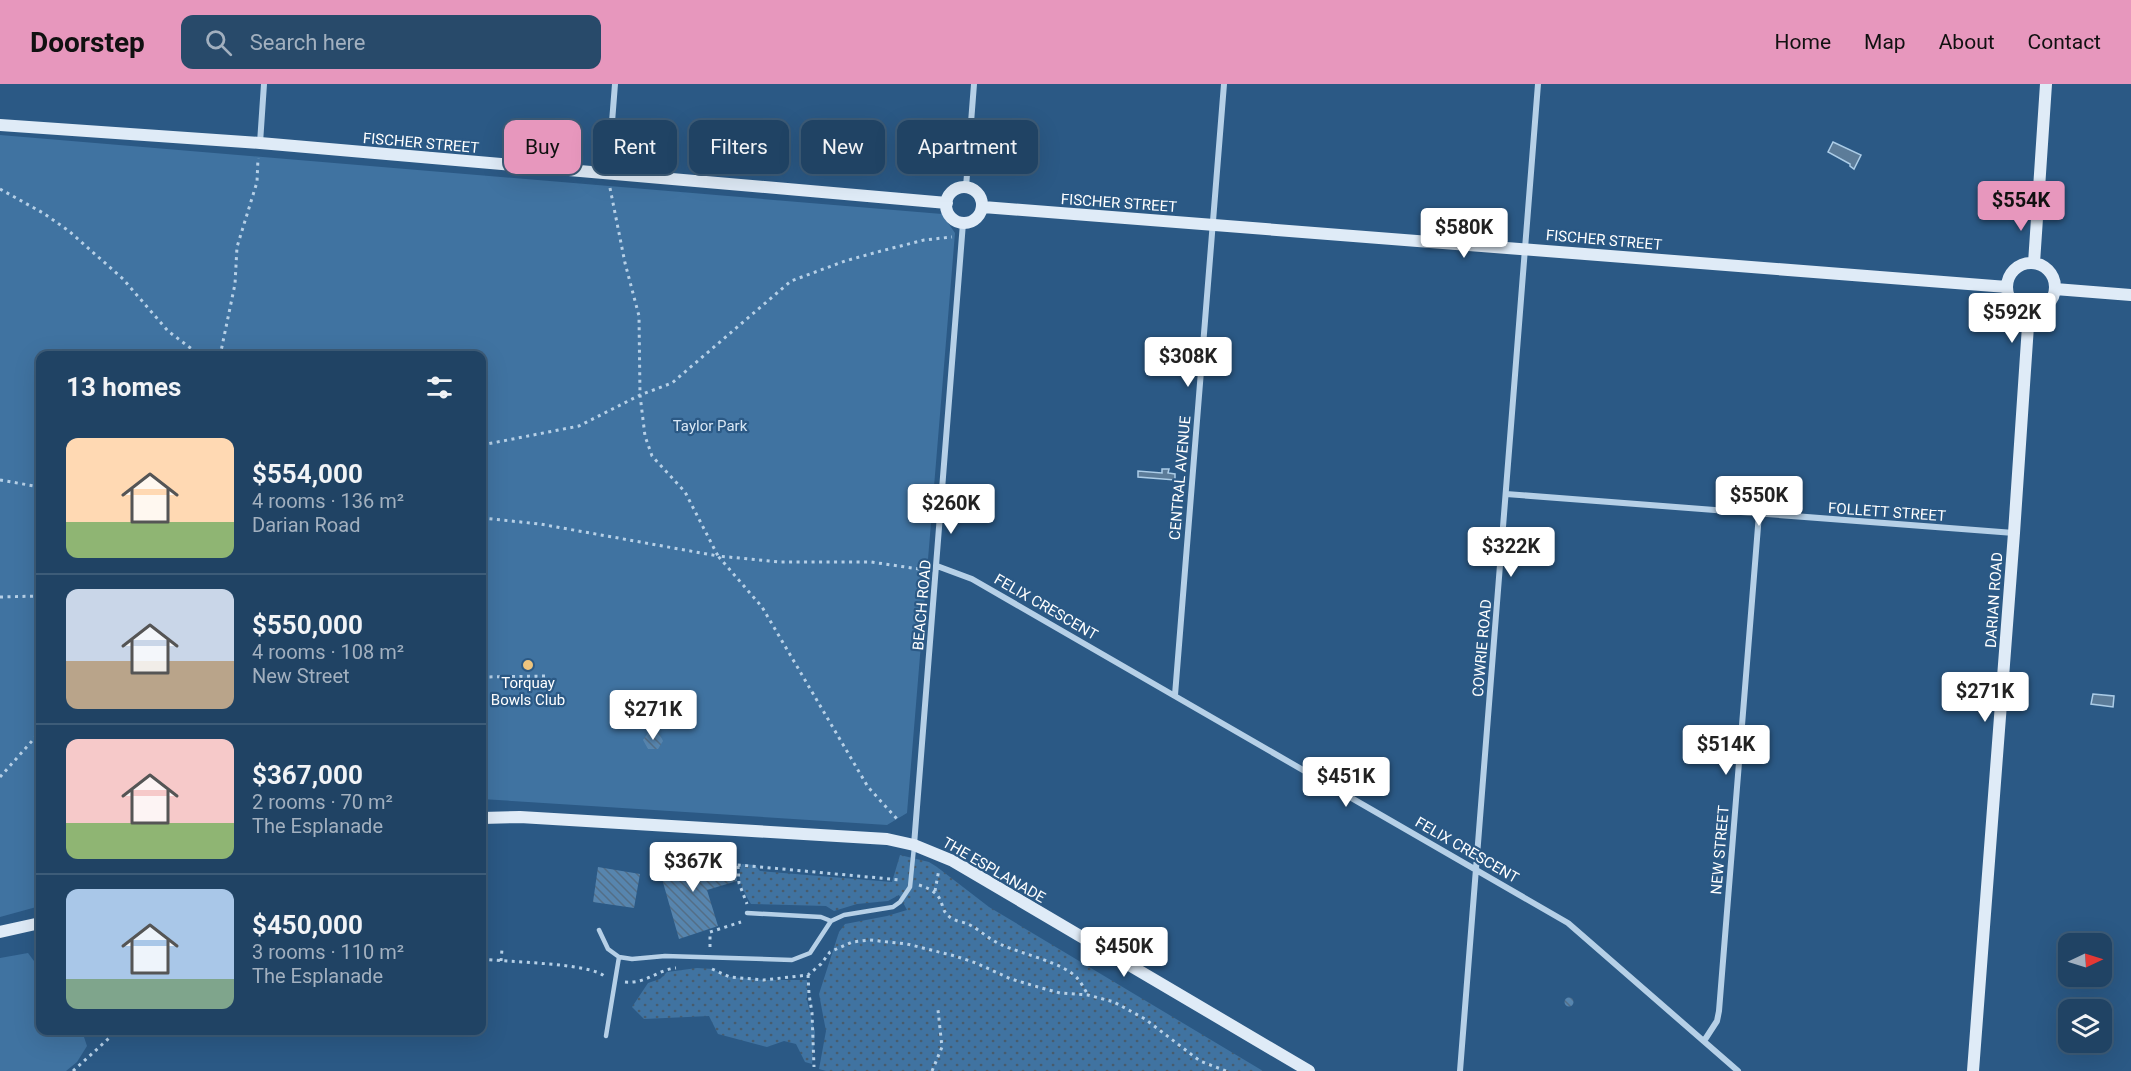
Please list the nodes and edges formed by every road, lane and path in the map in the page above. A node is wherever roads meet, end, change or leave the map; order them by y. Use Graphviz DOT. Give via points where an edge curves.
graph roads {
  1 [pos="264,84"];
  2 [pos="615,84"];
  3 [pos="974,84"];
  4 [pos="1224,84"];
  5 [pos="1539,84"];
  6 [pos="2046,84"];
  7 [pos="612,120"];
  8 [pos="0,126"];
  9 [pos="260,143"];
  10 [pos="593,173"];
  11 [pos="608,174"];
  12 [pos="966,188"];
  13 [pos="0,189"];
  14 [pos="947,203"];
  15 [pos="983,207"];
  16 [pos="963,223"];
  17 [pos="1213,225"];
  18 [pos="962,238"];
  19 [pos="1526,249"];
  20 [pos="2034,263"];
  21 [pos="2007,287"];
  22 [pos="2055,289"];
  23 [pos="2131,295"];
  24 [pos="2029,311"];
  25 [pos="194,351"];
  26 [pos="221,351"];
  27 [pos="640,395"];
  28 [pos="486,444"];
  29 [pos="0,480"];
  30 [pos="36,486"];
  31 [pos="1506,494"];
  32 [pos="1759,514"];
  33 [pos="486,518"];
  34 [pos="2014,533"];
  35 [pos="718,556"];
  36 [pos="937,569"];
  37 [pos="36,596"];
  38 [pos="0,597"];
  39 [pos="486,676"];
  40 [pos="548,676"];
  41 [pos="1175,695"];
  42 [pos="36,736"];
  43 [pos="0,777"];
  44 [pos="486,818"];
  45 [pos="897,819"];
  46 [pos="914,844"];
  47 [pos="941,855"];
  48 [pos="738,866"];
  49 [pos="1476,869"];
  50 [pos="935,891"];
  51 [pos="747,913"];
  52 [pos="831,921"];
  53 [pos="36,924"];
  54 [pos="598,930"];
  55 [pos="0,932"];
  56 [pos="501,949"];
  57 [pos="709,951"];
  58 [pos="619,957"];
  59 [pos="486,959"];
  60 [pos="501,961"];
  61 [pos="709,967"];
  62 [pos="678,968"];
  63 [pos="808,975"];
  64 [pos="608,980"];
  65 [pos="624,982"];
  66 [pos="938,1010"];
  67 [pos="113,1035"];
  68 [pos="606,1036"];
  69 [pos="1704,1041"];
  70 [pos="814,1067"];
  71 [pos="73,1071"];
  72 [pos="932,1071"];
  73 [pos="1226,1071"];
  74 [pos="1309,1071"];
  75 [pos="1460,1071"];
  76 [pos="1738,1071"];
  77 [pos="1974,1071"];
  1 -- 9 [label="street"];
  2 -- 7 [label="street"];
  3 -- 12 [label="street"];
  4 -- 17 [label="street, CENTRAL AVENUE"];
  5 -- 19 [label="street, COWRIE ROAD"];
  6 -- 20 [label="street"];
  8 -- 9 [label="street, FISCHER STREET"];
  9 -- 10 [label="street, FISCHER STREET"];
  9 -- 26 [label="path" via="257,182 237,247 235,284"];
  11 -- 14 [label="street, FISCHER STREET"];
  11 -- 27 [label="path" via="639,316"];
  12 -- 14 [label="street" via="952,191"];
  12 -- 15 [label="street" via="978,193"];
  13 -- 25 [label="path" via="69,231 123,279 168,331"];
  14 -- 16 [label="street" via="950,217"];
  15 -- 16 [label="street" via="976,219"];
  15 -- 17 [label="street, FISCHER STREET"];
  16 -- 18 [label="street, BEACH ROAD"];
  17 -- 19 [label="street, FISCHER STREET"];
  17 -- 41 [label="street, CENTRAL AVENUE"];
  18 -- 27 [label="path" via="945,236 881,251 792,281 672,383"];
  18 -- 36 [label="street, BEACH ROAD"];
  19 -- 21 [label="street, FISCHER STREET"];
  19 -- 31 [label="street, COWRIE ROAD"];
  20 -- 21 [label="street" via="2015,269"];
  20 -- 22 [label="street" via="2051,272"];
  21 -- 24 [label="street" via="2014,303"];
  22 -- 23 [label="street"];
  22 -- 24 [label="street" via="2048,305"];
  24 -- 34 [label="street, DARIAN ROAD"];
  27 -- 28 [label="path" via="579,426"];
  27 -- 35 [label="path" via="645,436 652,456 685,492"];
  29 -- 30 [label="path"];
  31 -- 32 [label="street, FOLLETT STREET"];
  31 -- 49 [label="street, COWRIE ROAD"];
  32 -- 34 [label="street, FOLLETT STREET"];
  32 -- 69 [label="street, NEW STREET" via="1719,1011"];
  33 -- 35 [label="path" via="540,524"];
  34 -- 77 [label="street, DARIAN ROAD"];
  35 -- 36 [label="path" via="780,562 872,562"];
  35 -- 45 [label="path" via="762,607 868,787"];
  36 -- 41 [label="street, FELIX CRESCENT" via="972,579"];
  36 -- 46 [label="street, BEACH ROAD"];
  37 -- 38 [label="path"];
  39 -- 40 [label="path"];
  41 -- 49 [label="street, FELIX CRESCENT"];
  42 -- 43 [label="path"];
  44 -- 46 [label="street, THE ESPLANADE" via="624,823 887,839"];
  46 -- 47 [label="street, THE ESPLANADE"];
  46 -- 52 [label="lane" via="910,887 900,902"];
  47 -- 50 [label="path"];
  47 -- 74 [label="street, THE ESPLANADE"];
  48 -- 51 [label="path"];
  49 -- 69 [label="street, FELIX CRESCENT" via="1568,923"];
  49 -- 75 [label="street, COWRIE ROAD"];
  51 -- 52 [label="lane" via="821,917"];
  51 -- 57 [label="path" via="746,921 710,932"];
  52 -- 58 [label="lane" via="810,952 792,960"];
  53 -- 55 [label="street"];
  54 -- 58 [label="lane" via="608,948"];
  56 -- 60 [label="path"];
  58 -- 68 [label="lane"];
  59 -- 60 [label="path"];
  60 -- 64 [label="path" via="578,967 602,972"];
  61 -- 63 [label="path" via="730,977 764,980"];
  62 -- 65 [label="path" via="647,980"];
  63 -- 70 [label="path"];
  63 -- 73 [label="path" via="830,952 852,942 907,944 955,956 1038,987 1114,1002 1145,1019 1200,1061"];
  66 -- 72 [label="path" via="942,1047"];
  67 -- 71 [label="path"];
  69 -- 76 [label="street, FELIX CRESCENT"];
}
